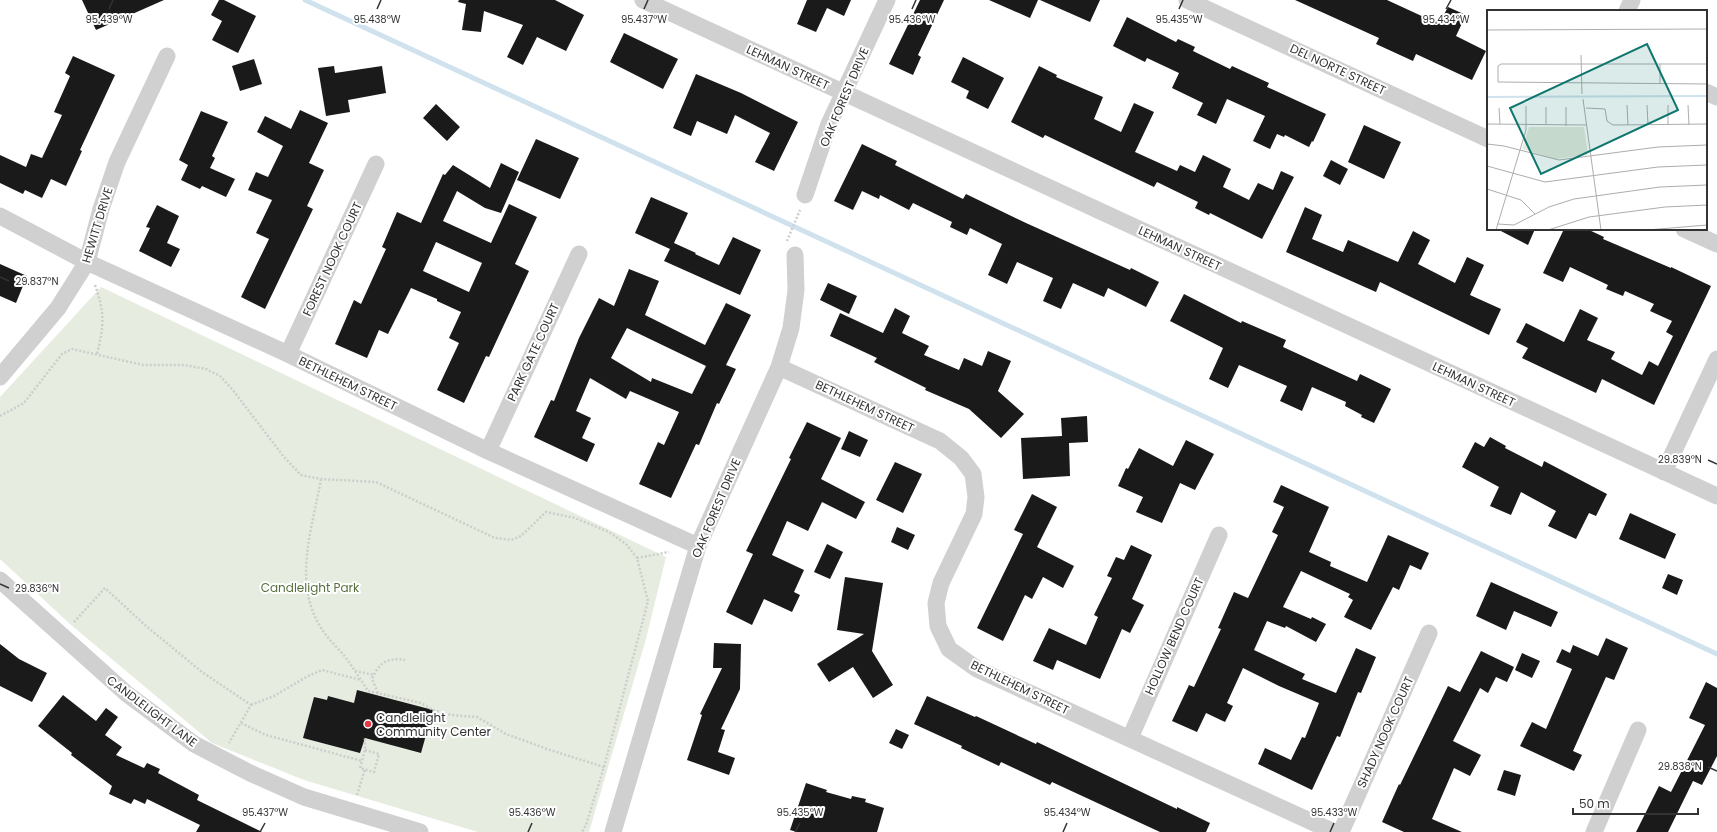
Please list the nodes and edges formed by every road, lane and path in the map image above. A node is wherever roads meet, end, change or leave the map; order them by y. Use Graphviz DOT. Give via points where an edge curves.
graph roads {
  1 [pos="643,0"];
  2 [pos="887,0"];
  3 [pos="1187,0"];
  4 [pos="1632,0"];
  5 [pos="1627,10"];
  6 [pos="167,56"];
  7 [pos="1707,92"];
  8 [pos="844,93"];
  9 [pos="1717,97"];
  10 [pos="1487,139"];
  11 [pos="376,164"];
  12 [pos="804,199"];
  13 [pos="0,216"];
  14 [pos="1686,230"];
  15 [pos="1717,244"];
  16 [pos="790,250"];
  17 [pos="579,254"];
  18 [pos="87,262"];
  19 [pos="97,354"];
  20 [pos="288,354"];
  21 [pos="1717,359"];
  22 [pos="780,367"];
  23 [pos="0,377"];
  24 [pos="0,416"];
  25 [pos="488,451"];
  26 [pos="1664,472"];
  27 [pos="321,479"];
  28 [pos="1717,496"];
  29 [pos="1219,535"];
  30 [pos="698,546"];
  31 [pos="0,580"];
  32 [pos="74,622"];
  33 [pos="1429,633"];
  34 [pos="404,660"];
  35 [pos="355,671"];
  36 [pos="374,675"];
  37 [pos="361,680"];
  38 [pos="378,693"];
  39 [pos="251,705"];
  40 [pos="241,723"];
  41 [pos="1638,730"];
  42 [pos="365,738"];
  43 [pos="1130,738"];
  44 [pos="365,750"];
  45 [pos="221,758"];
  46 [pos="362,760"];
  47 [pos="604,767"];
  48 [pos="365,769"];
  49 [pos="352,811"];
  50 [pos="420,832"];
  51 [pos="582,832"];
  52 [pos="613,832"];
  53 [pos="1334,832"];
  54 [pos="1341,832"];
  55 [pos="1594,832"];
  1 -- 8 [label="street, LEHMAN STREET"];
  2 -- 8 [label="street, OAK FOREST DRIVE"];
  3 -- 10 [label="street, DEL NORTE STREET"];
  4 -- 5 [label="street"];
  6 -- 18 [label="street, HEWITT DRIVE" via="117,162"];
  7 -- 9 [label="street"];
  8 -- 12 [label="street, OAK FOREST DRIVE" via="829,124"];
  8 -- 26 [label="street, LEHMAN STREET"];
  11 -- 20 [label="street, FOREST NOOK COURT"];
  12 -- 16 [label="path"];
  13 -- 18 [label="street, BETHLEHEM STREET"];
  14 -- 15 [label="street"];
  16 -- 22 [label="street, OAK FOREST DRIVE" via="796,290 791,328"];
  17 -- 25 [label="street, PARK GATE COURT"];
  18 -- 19 [label="path" via="102,302 103,327"];
  18 -- 20 [label="street, BETHLEHEM STREET"];
  18 -- 23 [label="street, HEWITT DRIVE" via="58,308"];
  19 -- 24 [label="path" via="72,349 62,354 24,403"];
  19 -- 27 [label="path" via="143,365 184,365 206,369 220,376 301,475"];
  20 -- 25 [label="street, BETHLEHEM STREET"];
  21 -- 26 [label="street"];
  22 -- 30 [label="street, OAK FOREST DRIVE"];
  22 -- 43 [label="street, BETHLEHEM STREET" via="940,441 961,458 973,474 976,497 974,514 940,583 936,603 938,626 949,649 977,669"];
  25 -- 30 [label="street, BETHLEHEM STREET"];
  26 -- 28 [label="street, LEHMAN STREET"];
  27 -- 35 [label="path" via="306,549 305,582 311,610 325,635"];
  27 -- 47 [label="path" via="376,482 495,538 511,540 520,536 546,512 575,518 609,532 626,544 636,558 648,601"];
  29 -- 43 [label="street, HOLLOW BEND COURT"];
  30 -- 52 [label="street, OAK FOREST DRIVE"];
  31 -- 45 [label="street, CANDLELIGHT LANE" via="127,694 194,744"];
  32 -- 39 [label="path" via="105,588 202,672"];
  33 -- 54 [label="street, SHADY NOOK COURT"];
  34 -- 36 [label="path" via="387,661"];
  35 -- 36 [label="path"];
  35 -- 37 [label="path"];
  36 -- 38 [label="path" via="372,679"];
  37 -- 38 [label="path" via="368,691"];
  37 -- 39 [label="path" via="322,670 274,696"];
  38 -- 47 [label="path" via="421,703 433,710 451,715 477,717 506,734"];
  39 -- 40 [label="path"];
  40 -- 45 [label="path"];
  40 -- 46 [label="path" via="274,738"];
  41 -- 55 [label="street"];
  42 -- 44 [label="path"];
  43 -- 53 [label="street, BETHLEHEM STREET"];
  44 -- 46 [label="path"];
  44 -- 48 [label="path" via="378,754 374,772"];
  45 -- 49 [label="street, CANDLELIGHT LANE" via="304,796"];
  46 -- 48 [label="path" via="360,768"];
  47 -- 51 [label="path"];
  48 -- 49 [label="path"];
  49 -- 50 [label="street, CANDLELIGHT LANE"];
}
